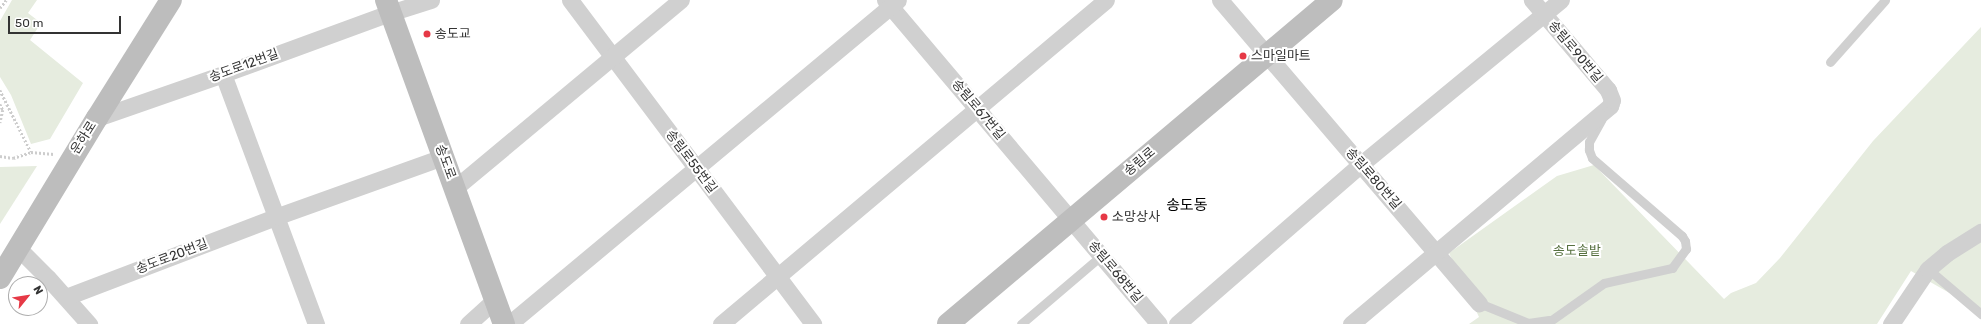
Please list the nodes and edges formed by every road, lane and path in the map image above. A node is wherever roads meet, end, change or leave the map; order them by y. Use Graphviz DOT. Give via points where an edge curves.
graph roads {
  1 [pos="6,0"];
  2 [pos="171,0"];
  3 [pos="430,0"];
  4 [pos="570,0"];
  5 [pos="680,0"];
  6 [pos="1106,0"];
  7 [pos="1220,0"];
  8 [pos="1332,0"];
  9 [pos="1532,0"];
  10 [pos="1561,0"];
  11 [pos="1885,0"];
  12 [pos="891,2"];
  13 [pos="388,6"];
  14 [pos="0,8"];
  15 [pos="1544,14"];
  16 [pos="1266,55"];
  17 [pos="613,58"];
  18 [pos="1830,62"];
  19 [pos="224,74"];
  20 [pos="0,90"];
  21 [pos="0,104"];
  22 [pos="1610,106"];
  23 [pos="976,109"];
  24 [pos="97,118"];
  25 [pos="0,123"];
  26 [pos="31,152"];
  27 [pos="0,156"];
  28 [pos="73,156"];
  29 [pos="443,157"];
  30 [pos="1360,165"];
  31 [pos="695,169"];
  32 [pos="455,188"];
  33 [pos="278,216"];
  34 [pos="1071,220"];
  35 [pos="1981,232"];
  36 [pos="18,248"];
  37 [pos="1436,253"];
  38 [pos="1101,256"];
  39 [pos="1928,269"];
  40 [pos="778,277"];
  41 [pos="0,278"];
  42 [pos="66,297"];
  43 [pos="495,300"];
  44 [pos="1479,303"];
  45 [pos="1981,314"];
  46 [pos="1548,322"];
  47 [pos="90,324"];
  48 [pos="316,324"];
  49 [pos="468,324"];
  50 [pos="504,324"];
  51 [pos="509,324"];
  52 [pos="721,324"];
  53 [pos="813,324"];
  54 [pos="948,324"];
  55 [pos="1021,324"];
  56 [pos="1159,324"];
  57 [pos="1176,324"];
  58 [pos="1351,324"];
  59 [pos="1891,324"];
  1 -- 14 [label="path"];
  2 -- 24 [label="street, 운하로"];
  3 -- 13 [label="street, 송도로12번길"];
  4 -- 17 [label="street, 송림로55번길"];
  5 -- 17 [label="street"];
  6 -- 23 [label="street"];
  7 -- 16 [label="street, 송림로80번길"];
  8 -- 16 [label="street, 송림로"];
  9 -- 15 [label="street, 송림로90번길"];
  10 -- 15 [label="street"];
  11 -- 18 [label="lane"];
  12 -- 23 [label="street, 송림로67번길"];
  12 -- 31 [label="street"];
  13 -- 19 [label="street, 송도로12번길"];
  13 -- 29 [label="street, 송도로"];
  15 -- 22 [label="street, 송림로90번길" via="1608,90 1612,100"];
  15 -- 30 [label="street"];
  16 -- 30 [label="street, 송림로80번길"];
  16 -- 34 [label="street, 송림로"];
  17 -- 31 [label="street, 송림로55번길"];
  17 -- 32 [label="street"];
  19 -- 24 [label="street, 송도로12번길"];
  19 -- 33 [label="street"];
  20 -- 26 [label="path"];
  21 -- 25 [label="path" via="3,110"];
  22 -- 37 [label="street"];
  22 -- 46 [label="lane" via="1589,142 1588,150 1592,158 1682,236 1686,241 1686,249 1672,268 1604,283"];
  23 -- 34 [label="street, 송림로67번길"];
  23 -- 40 [label="street"];
  24 -- 28 [label="street, 운하로"];
  26 -- 27 [label="path" via="13,158"];
  26 -- 28 [label="path"];
  28 -- 36 [label="street, 운하로"];
  29 -- 32 [label="street, 송도로"];
  29 -- 33 [label="street, 송도로20번길"];
  30 -- 37 [label="street, 송림로80번길"];
  30 -- 57 [label="street"];
  31 -- 40 [label="street, 송림로55번길"];
  31 -- 51 [label="street"];
  32 -- 43 [label="street, 송도로"];
  33 -- 42 [label="street, 송도로20번길"];
  33 -- 48 [label="street"];
  34 -- 38 [label="street, 송림로68번길"];
  34 -- 54 [label="street, 송림로"];
  35 -- 39 [label="street" via="1947,253"];
  36 -- 41 [label="street, 운하로"];
  36 -- 42 [label="street"];
  37 -- 44 [label="street, 송림로80번길"];
  37 -- 58 [label="street"];
  38 -- 55 [label="lane"];
  38 -- 56 [label="street, 송림로68번길"];
  39 -- 45 [label="lane"];
  39 -- 59 [label="street"];
  40 -- 52 [label="street"];
  40 -- 53 [label="street, 송림로55번길"];
  42 -- 47 [label="street"];
  43 -- 49 [label="street"];
  43 -- 50 [label="street, 송도로"];
  44 -- 46 [label="lane" via="1528,323"];
}
